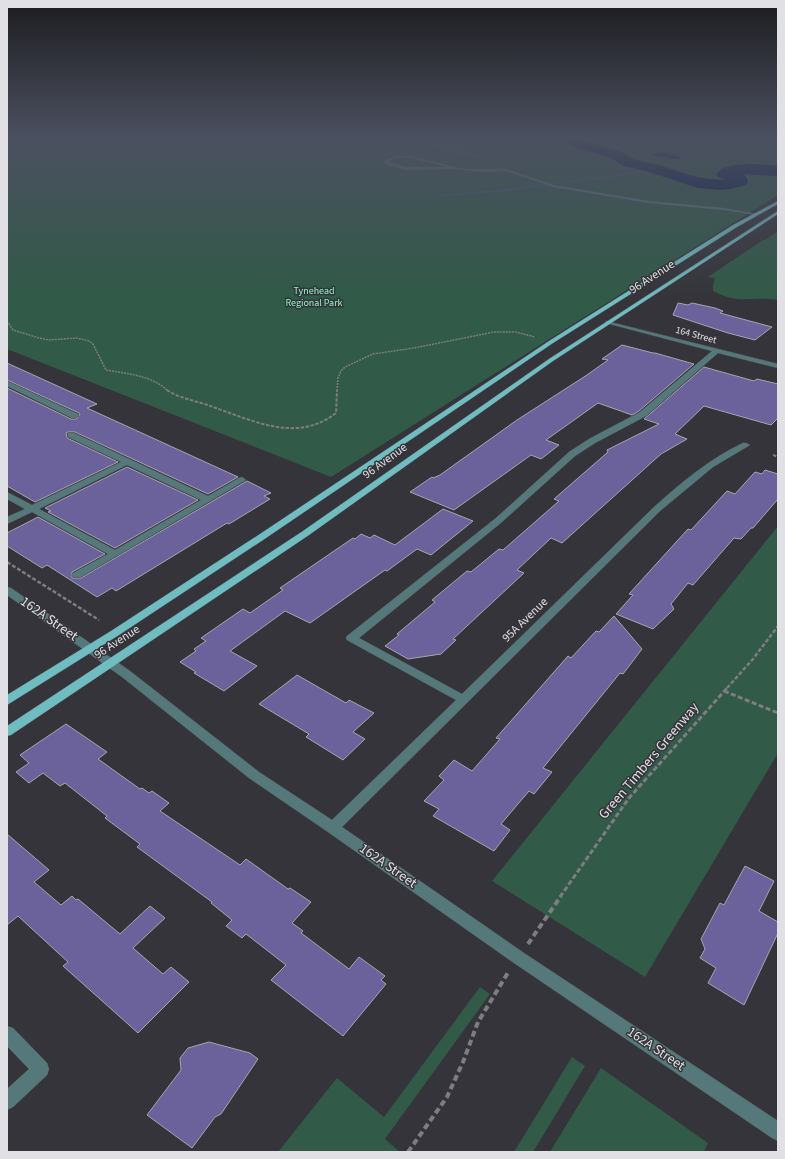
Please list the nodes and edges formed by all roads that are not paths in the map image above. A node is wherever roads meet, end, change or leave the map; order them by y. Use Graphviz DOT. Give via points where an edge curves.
graph roads {
  1 [pos="578,190"];
  2 [pos="778,202"];
  3 [pos="778,212"];
  4 [pos="756,214"];
  5 [pos="604,309"];
  6 [pos="608,322"];
  7 [pos="717,350"];
  8 [pos="778,366"];
  9 [pos="7,384"];
  10 [pos="75,416"];
  11 [pos="71,435"];
  12 [pos="746,444"];
  13 [pos="126,462"];
  14 [pos="242,480"];
  15 [pos="7,495"];
  16 [pos="208,500"];
  17 [pos="31,509"];
  18 [pos="7,521"];
  19 [pos="115,554"];
  20 [pos="77,575"];
  21 [pos="7,590"];
  22 [pos="90,648"];
  23 [pos="111,663"];
  24 [pos="463,699"];
  25 [pos="7,701"];
  26 [pos="7,732"];
  27 [pos="333,828"];
  28 [pos="7,1034"];
  29 [pos="7,1101"];
  30 [pos="778,1132"];
  1 -- 4 [label="street" via="649,202 724,208"];
  2 -- 4 [label="main road, 96 Avenue"];
  3 -- 6 [label="main road, 96 Avenue"];
  4 -- 5 [label="main road, 96 Avenue"];
  5 -- 6 [label="main road"];
  5 -- 22 [label="main road, 96 Avenue"];
  6 -- 7 [label="street, 164 Street"];
  6 -- 23 [label="main road, 96 Avenue" via="306,533"];
  7 -- 8 [label="street, 164 Street"];
  7 -- 24 [label="street" via="643,414 572,454 499,520 351,638"];
  9 -- 10 [label="street"];
  11 -- 13 [label="street"];
  12 -- 24 [label="street, 95A Avenue" via="722,456 684,484"];
  13 -- 16 [label="street"];
  13 -- 17 [label="street"];
  14 -- 16 [label="street"];
  15 -- 17 [label="street"];
  16 -- 19 [label="street"];
  17 -- 18 [label="street"];
  17 -- 19 [label="street"];
  19 -- 20 [label="street"];
  21 -- 22 [label="street, 162A Street"];
  22 -- 23 [label="street, 162A Street"];
  22 -- 25 [label="main road, 96 Avenue"];
  23 -- 26 [label="main road, 96 Avenue"];
  23 -- 27 [label="street, 162A Street" via="254,775"];
  24 -- 27 [label="street, 95A Avenue"];
  27 -- 30 [label="street, 162A Street" via="519,958"];
  28 -- 29 [label="street" via="41,1069"];
}
